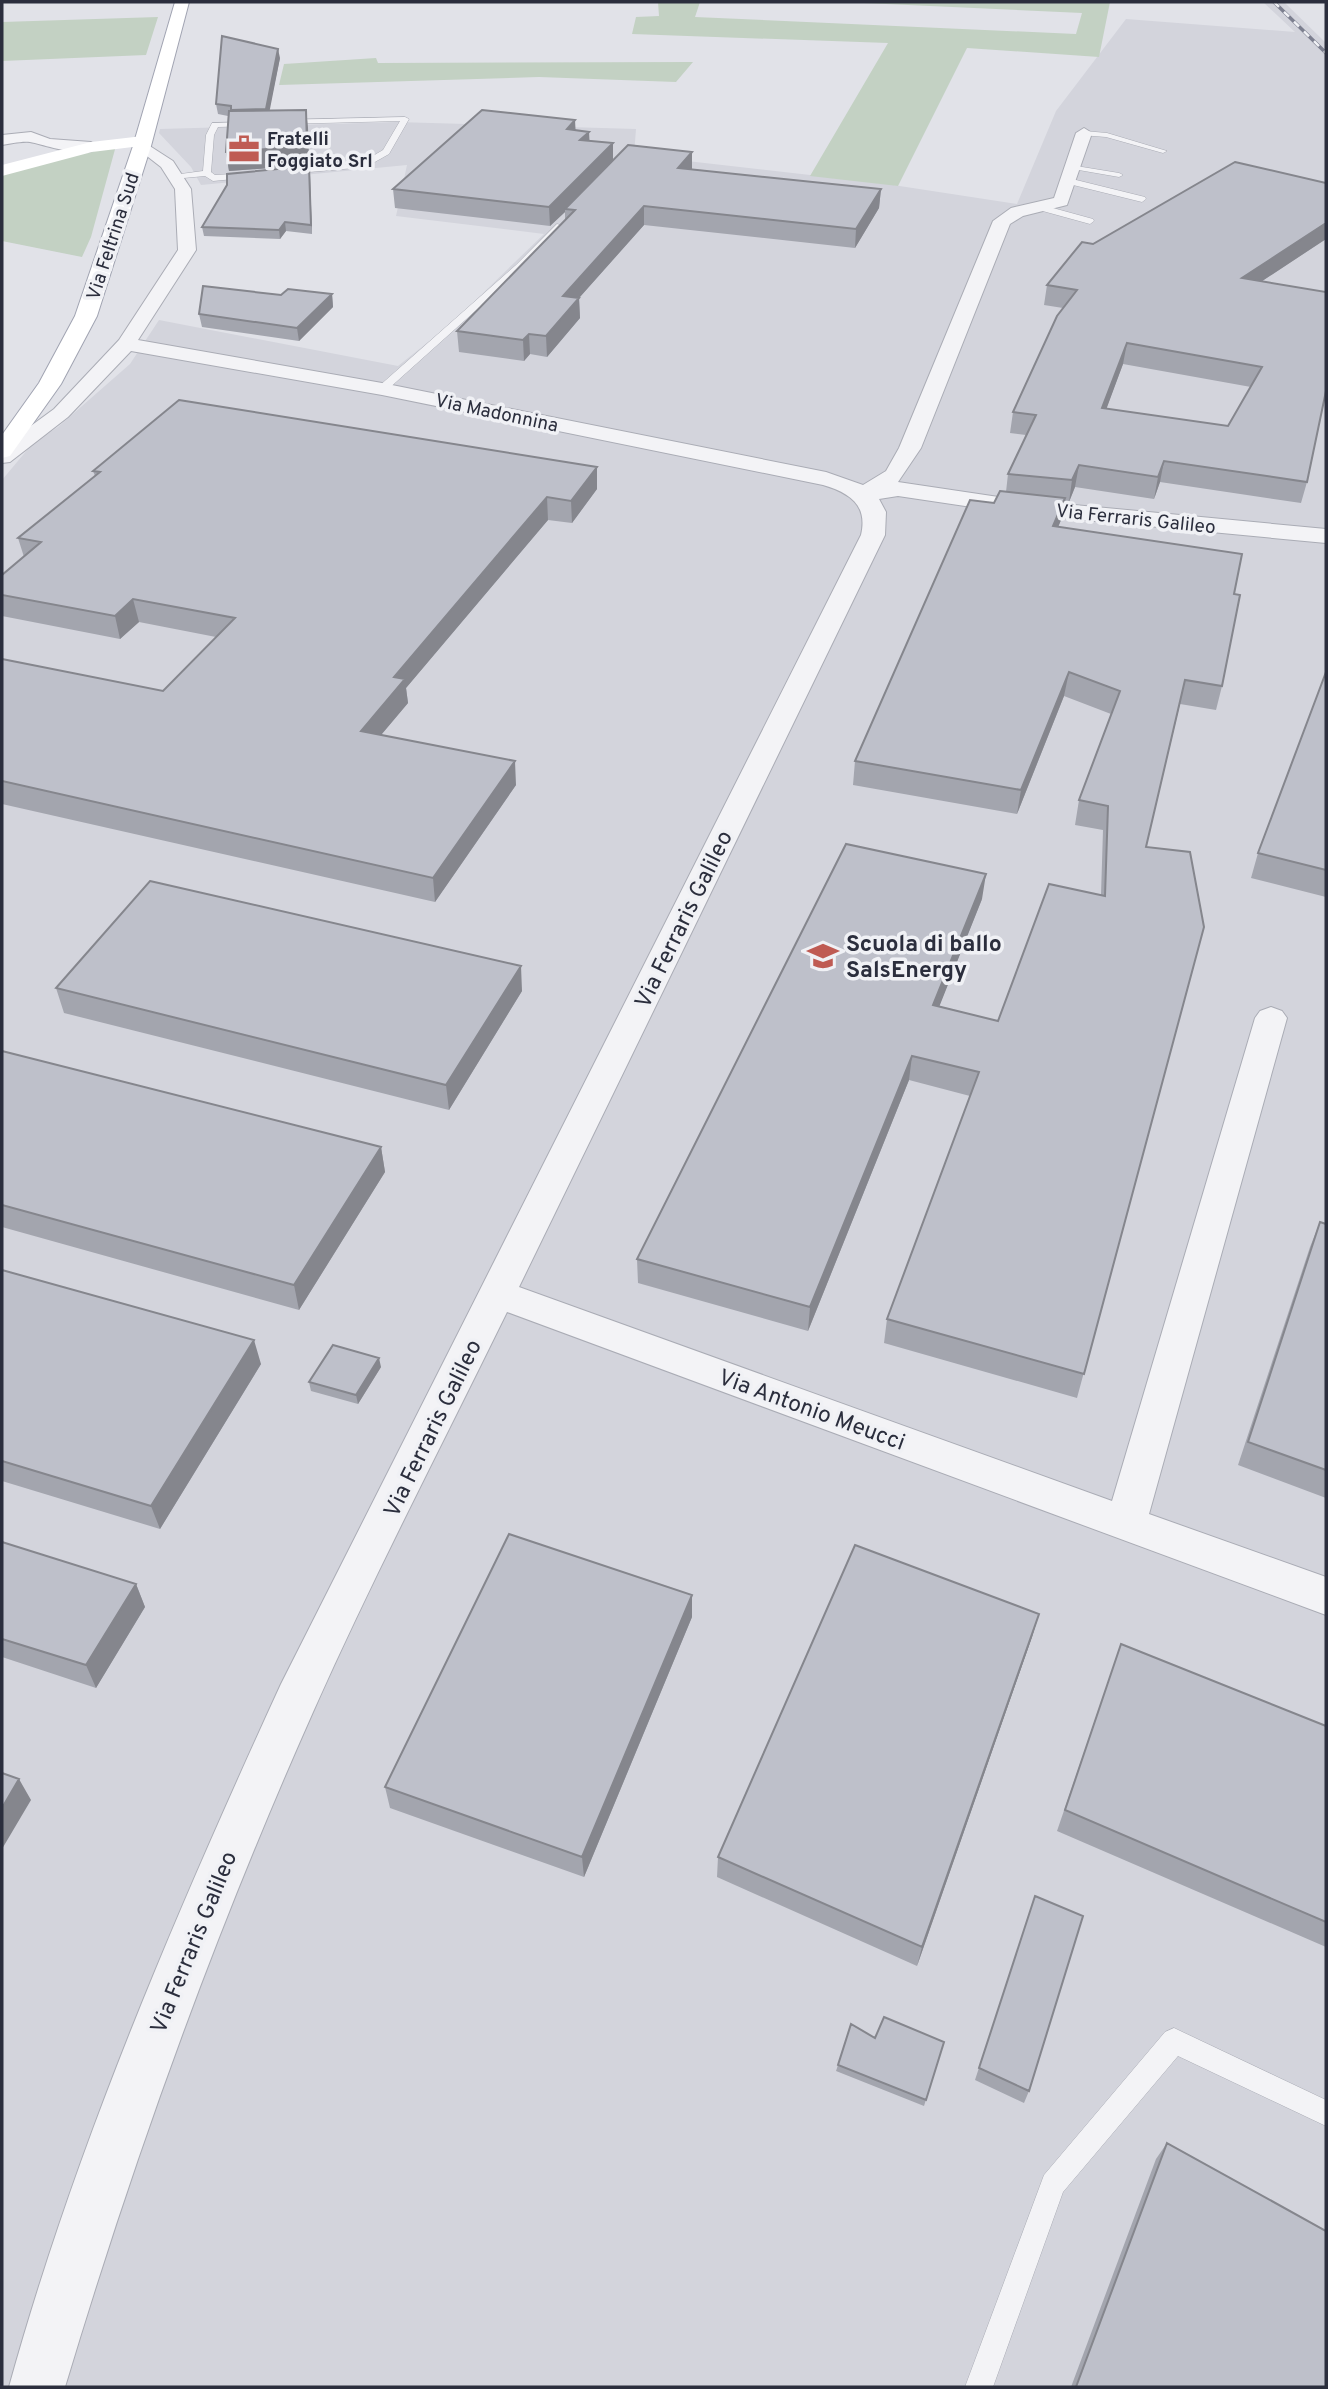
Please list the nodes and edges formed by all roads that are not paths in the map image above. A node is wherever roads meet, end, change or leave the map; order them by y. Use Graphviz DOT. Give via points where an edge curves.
graph roads {
  1 [pos="181,2"];
  2 [pos="278,122"];
  3 [pos="266,123"];
  4 [pos="1084,133"];
  5 [pos="2,140"];
  6 [pos="142,143"];
  7 [pos="47,144"];
  8 [pos="91,147"];
  9 [pos="1163,151"];
  10 [pos="2,153"];
  11 [pos="2,171"];
  12 [pos="281,172"];
  13 [pos="207,173"];
  14 [pos="267,173"];
  15 [pos="1070,174"];
  16 [pos="1119,175"];
  17 [pos="176,177"];
  18 [pos="1142,199"];
  19 [pos="1042,208"];
  20 [pos="568,218"];
  21 [pos="1090,221"];
  22 [pos="126,344"];
  23 [pos="382,389"];
  24 [pos="2,451"];
  25 [pos="2,457"];
  26 [pos="864,495"];
  27 [pos="1326,536"];
  28 [pos="1271,1018"];
  29 [pos="498,1294"];
  30 [pos="1126,1524"];
  31 [pos="1326,1596"];
  32 [pos="1326,2113"];
  33 [pos="37,2387"];
  34 [pos="979,2387"];
  1 -- 6 [label="main road, Via Feltrina Sud"];
  2 -- 12 [label="lane" via="405,119 386,152 363,165"];
  3 -- 13 [label="lane" via="215,125"];
  4 -- 9 [label="lane"];
  4 -- 15 [label="street"];
  5 -- 7 [label="street" via="31,137"];
  6 -- 8 [label="main road"];
  6 -- 17 [label="street"];
  6 -- 24 [label="main road, Via Feltrina Sud" via="86,316 50,384"];
  7 -- 8 [label="street"];
  7 -- 10 [label="street"];
  8 -- 11 [label="main road"];
  13 -- 14 [label="lane" via="213,178"];
  13 -- 17 [label="lane"];
  15 -- 16 [label="lane"];
  15 -- 18 [label="lane"];
  15 -- 19 [label="street" via="1061,201"];
  17 -- 22 [label="street" via="183,189 187,250"];
  19 -- 21 [label="lane"];
  19 -- 26 [label="street" via="1017,212 1002,221 910,449 894,475"];
  20 -- 23 [label="lane"];
  22 -- 23 [label="street, Via Madonnina"];
  22 -- 25 [label="street" via="61,413"];
  23 -- 26 [label="street, Via Madonnina" via="815,477"];
  26 -- 27 [label="street, Via Ferraris Galileo" via="898,489 1000,504"];
  26 -- 29 [label="street, Via Ferraris Galileo" via="876,514 873,535"];
  28 -- 30 [label="street"];
  29 -- 30 [label="street, Via Antonio Meucci"];
  29 -- 33 [label="street, Via Ferraris Galileo" via="297,1698 228,1854 122,2122 76,2251"];
  30 -- 31 [label="street, Via Antonio Meucci"];
  32 -- 34 [label="lane" via="1174,2041 1053,2184"];
}
